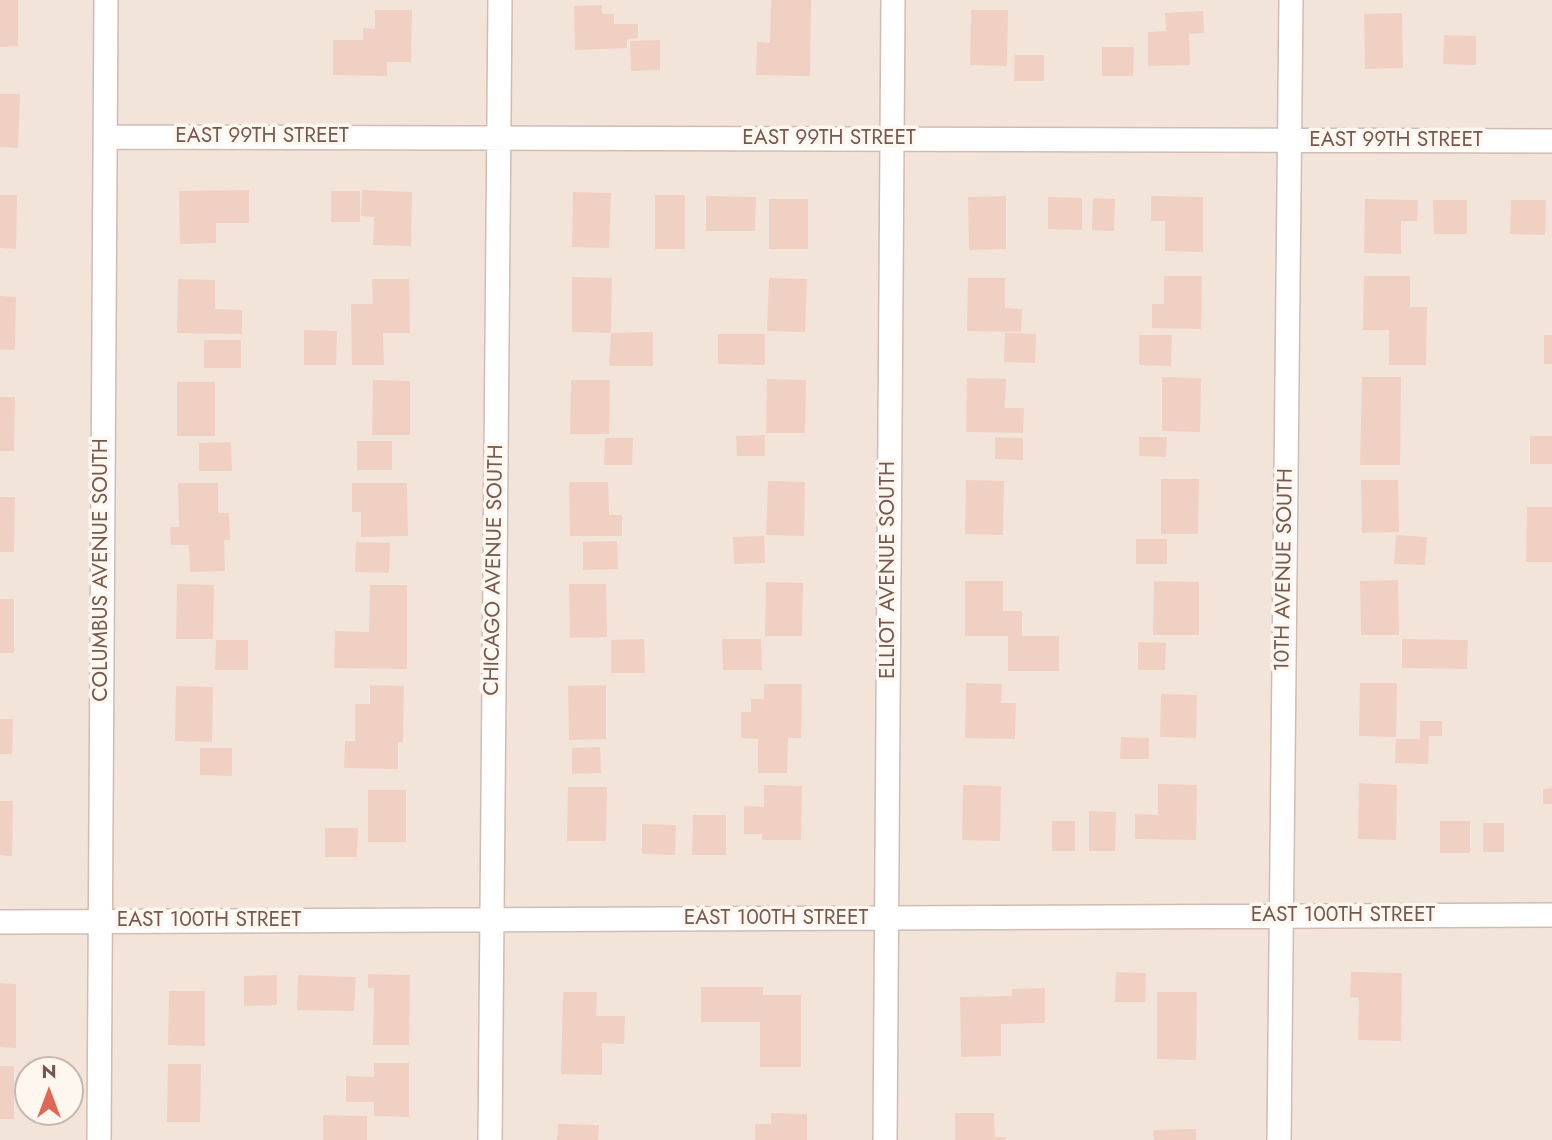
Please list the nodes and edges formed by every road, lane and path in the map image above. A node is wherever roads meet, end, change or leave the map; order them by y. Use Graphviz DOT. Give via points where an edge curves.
graph roads {
  1 [pos="106,0"];
  2 [pos="500,0"];
  3 [pos="893,0"];
  4 [pos="1291,0"];
  5 [pos="105,137"];
  6 [pos="499,138"];
  7 [pos="892,139"];
  8 [pos="1290,140"];
  9 [pos="1552,141"];
  10 [pos="1552,915"];
  11 [pos="1281,916"];
  12 [pos="886,918"];
  13 [pos="492,920"];
  14 [pos="100,921"];
  15 [pos="0,922"];
  16 [pos="99,1140"];
  17 [pos="490,1140"];
  18 [pos="885,1140"];
  19 [pos="1279,1140"];
  1 -- 5 [label="street, COLUMBUS AVENUE SOUTH"];
  2 -- 6 [label="street, CHICAGO AVENUE SOUTH"];
  3 -- 7 [label="street, ELLIOT AVENUE SOUTH"];
  4 -- 8 [label="street, 10TH AVENUE SOUTH"];
  5 -- 6 [label="street, EAST 99TH STREET"];
  5 -- 14 [label="street, COLUMBUS AVENUE SOUTH"];
  6 -- 7 [label="street, EAST 99TH STREET"];
  6 -- 13 [label="street, CHICAGO AVENUE SOUTH"];
  7 -- 8 [label="street, EAST 99TH STREET"];
  7 -- 12 [label="street, ELLIOT AVENUE SOUTH"];
  8 -- 9 [label="street, EAST 99TH STREET"];
  8 -- 11 [label="street, 10TH AVENUE SOUTH"];
  10 -- 11 [label="street, EAST 100TH STREET"];
  11 -- 12 [label="street, EAST 100TH STREET"];
  11 -- 19 [label="street, 10TH AVENUE SOUTH"];
  12 -- 13 [label="street, EAST 100TH STREET"];
  12 -- 18 [label="street, ELLIOT AVENUE SOUTH"];
  13 -- 14 [label="street, EAST 100TH STREET"];
  13 -- 17 [label="street, CHICAGO AVENUE SOUTH"];
  14 -- 15 [label="street, EAST 100TH STREET"];
  14 -- 16 [label="street, COLUMBUS AVENUE SOUTH"];
}
